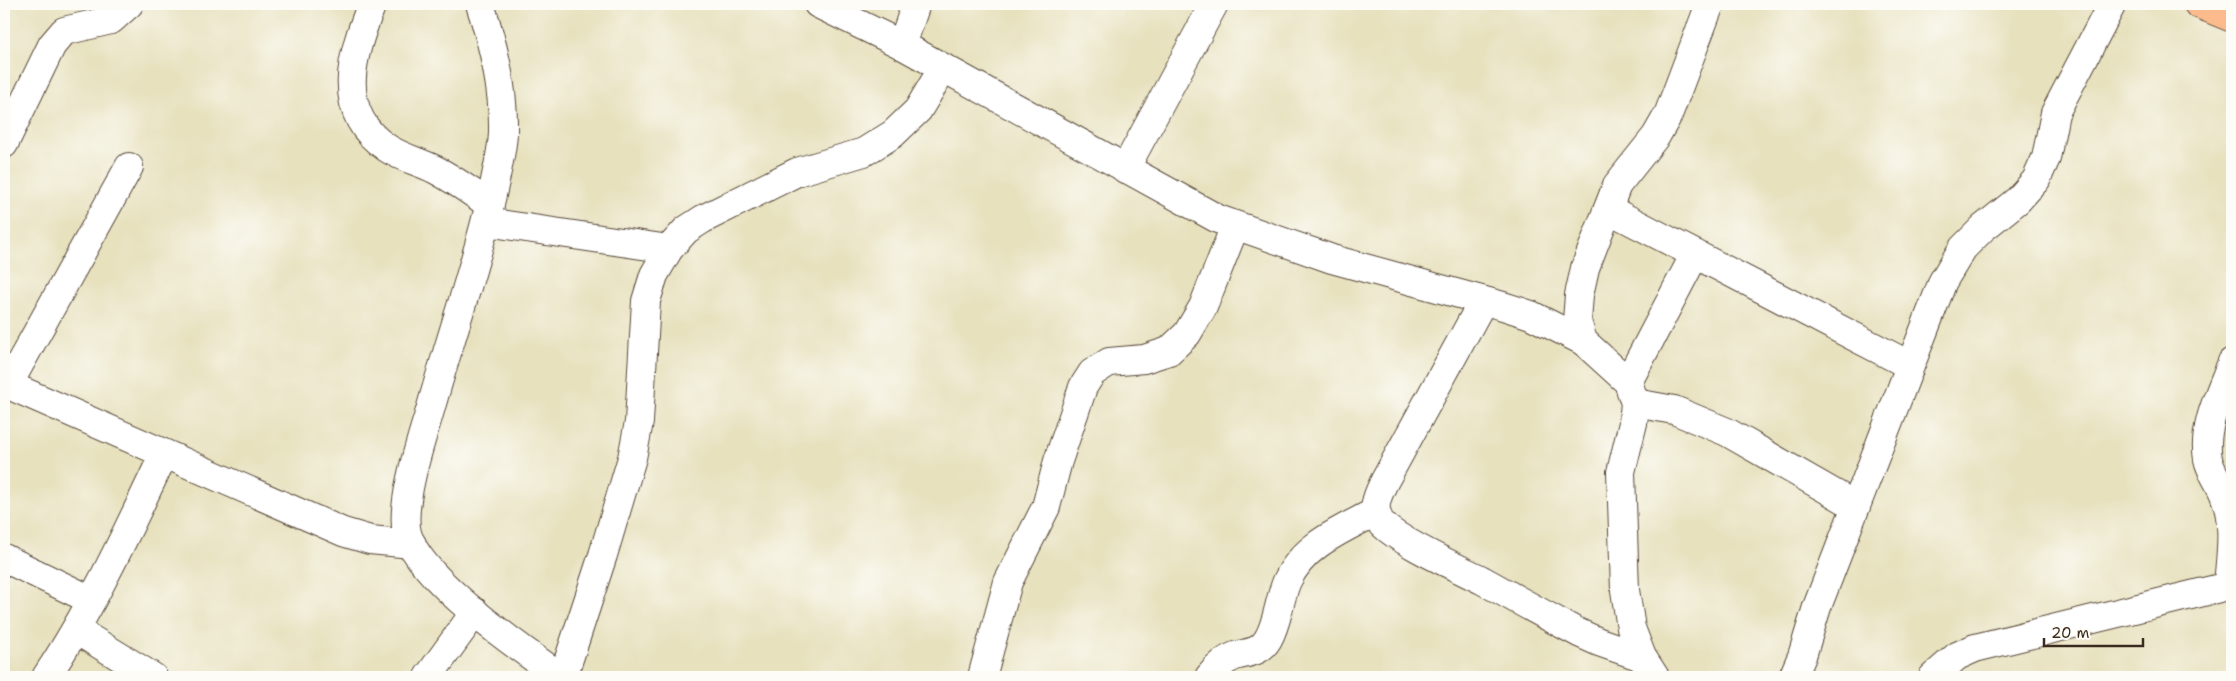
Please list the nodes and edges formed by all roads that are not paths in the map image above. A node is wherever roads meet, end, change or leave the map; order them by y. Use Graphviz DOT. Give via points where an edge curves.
graph roads {
  1 [pos="129,4"];
  2 [pos="372,4"];
  3 [pos="480,4"];
  4 [pos="818,4"];
  5 [pos="916,4"];
  6 [pos="1214,4"];
  7 [pos="1710,4"];
  8 [pos="2112,4"];
  9 [pos="2198,4"];
  10 [pos="2232,18"];
  11 [pos="902,45"];
  12 [pos="943,68"];
  13 [pos="4,144"];
  14 [pos="129,167"];
  15 [pos="1125,169"];
  16 [pos="1608,209"];
  17 [pos="488,214"];
  18 [pos="1235,226"];
  19 [pos="669,249"];
  20 [pos="1695,254"];
  21 [pos="1484,301"];
  22 [pos="1583,341"];
  23 [pos="2232,362"];
  24 [pos="1909,365"];
  25 [pos="6,384"];
  26 [pos="1632,393"];
  27 [pos="164,454"];
  28 [pos="1856,506"];
  29 [pos="1376,512"];
  30 [pos="412,544"];
  31 [pos="4,558"];
  32 [pos="2230,585"];
  33 [pos="91,600"];
  34 [pos="475,612"];
  35 [pos="76,630"];
  36 [pos="1649,667"];
  37 [pos="536,669"];
  38 [pos="46,677"];
  39 [pos="153,677"];
  40 [pos="428,677"];
  41 [pos="562,677"];
  42 [pos="982,677"];
  43 [pos="1209,677"];
  44 [pos="1793,677"];
  45 [pos="1933,677"];
  1 -- 13 [label="street" via="111,20 64,31 52,45"];
  2 -- 17 [label="street" via="360,32 351,86 363,125 388,149 448,177"];
  3 -- 17 [label="street" via="497,65 503,132"];
  4 -- 11 [label="street"];
  5 -- 11 [label="street"];
  6 -- 15 [label="street"];
  7 -- 16 [label="street" via="1668,115 1656,136 1617,185"];
  8 -- 24 [label="street" via="2055,113 2046,158 2036,180 1963,248 1943,281"];
  9 -- 10 [label="main road"];
  11 -- 12 [label="street"];
  12 -- 15 [label="street"];
  12 -- 19 [label="street" via="918,110 893,134 864,152 797,172 703,219 686,230"];
  14 -- 25 [label="street"];
  15 -- 18 [label="street"];
  16 -- 20 [label="street"];
  16 -- 22 [label="street" via="1585,268 1579,295 1577,322"];
  17 -- 19 [label="street"];
  17 -- 30 [label="street" via="416,462 405,514 407,534"];
  18 -- 21 [label="street" via="1332,259"];
  18 -- 42 [label="street" via="1203,307 1187,334 1169,350 1144,358 1109,362 1092,373 1083,387 1046,507 1008,582"];
  19 -- 41 [label="street" via="654,274 646,301 639,422 632,458"];
  20 -- 24 [label="street"];
  20 -- 26 [label="street"];
  21 -- 22 [label="street" via="1531,315"];
  21 -- 29 [label="street" via="1384,482 1376,498"];
  22 -- 26 [label="street"];
  23 -- 32 [label="street" via="2208,436 2208,458 2231,519"];
  24 -- 28 [label="street"];
  25 -- 27 [label="street"];
  26 -- 28 [label="street" via="1728,432"];
  26 -- 36 [label="street" via="1633,423 1621,472 1625,590 1631,628"];
  27 -- 30 [label="street" via="343,532 370,540"];
  27 -- 33 [label="street"];
  28 -- 44 [label="street"];
  29 -- 36 [label="street" via="1381,523 1394,534"];
  29 -- 43 [label="street" via="1315,545 1287,581 1268,640 1256,652 1234,657 1217,666"];
  30 -- 34 [label="street" via="432,573"];
  31 -- 33 [label="street"];
  32 -- 45 [label="street" via="1975,648 1958,656"];
  33 -- 35 [label="street"];
  34 -- 37 [label="street"];
  34 -- 40 [label="street"];
  35 -- 38 [label="street"];
  35 -- 39 [label="street"];
  37 -- 41 [label="street"];
}
